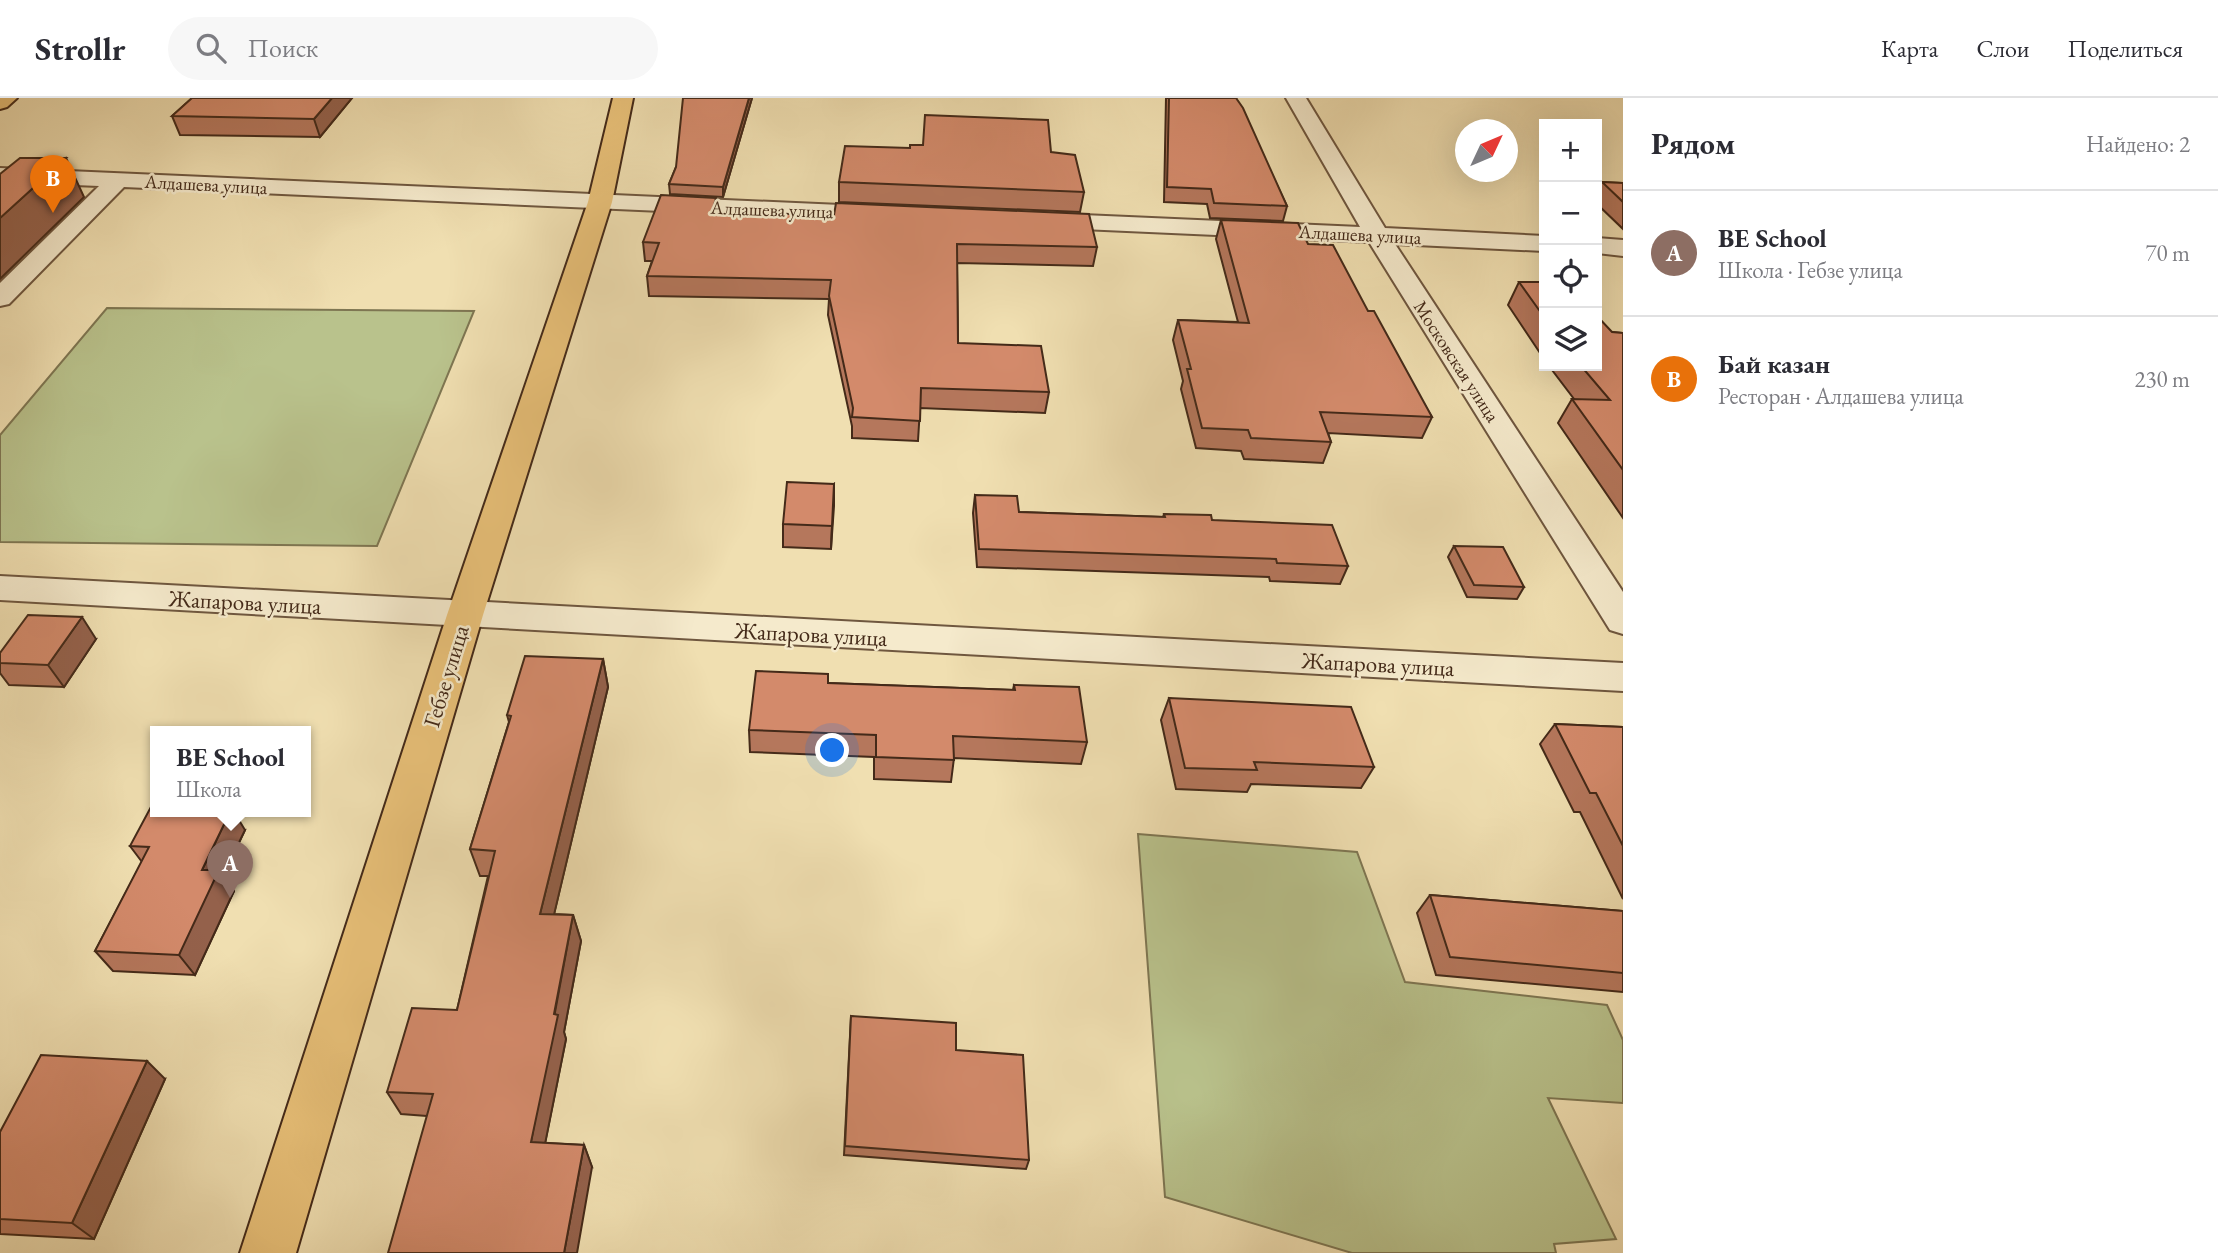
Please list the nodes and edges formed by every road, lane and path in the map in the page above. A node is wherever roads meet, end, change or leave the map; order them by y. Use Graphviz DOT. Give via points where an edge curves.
graph roads {
  1 [pos="7,98"];
  2 [pos="623,98"];
  3 [pos="1296,98"];
  4 [pos="0,103"];
  5 [pos="0,175"];
  6 [pos="118,180"];
  7 [pos="600,202"];
  8 [pos="908,215"];
  9 [pos="1018,219"];
  10 [pos="1376,234"];
  11 [pos="1539,243"];
  12 [pos="1602,246"];
  13 [pos="1623,247"];
  14 [pos="0,298"];
  15 [pos="0,588"];
  16 [pos="465,615"];
  17 [pos="1623,621"];
  18 [pos="1623,677"];
  19 [pos="268,1253"];
  1 -- 4 [label="main road"];
  2 -- 7 [label="main road, Гебзе улица"];
  3 -- 10 [label="street, Московская улица"];
  5 -- 6 [label="street, Алдашева улица"];
  6 -- 7 [label="street, Алдашева улица"];
  6 -- 14 [label="street"];
  7 -- 8 [label="street, Алдашева улица"];
  7 -- 16 [label="main road, Гебзе улица"];
  9 -- 10 [label="street, Алдашева улица"];
  10 -- 11 [label="street, Алдашева улица"];
  10 -- 17 [label="street, Московская улица"];
  12 -- 13 [label="street"];
  15 -- 16 [label="street, Жапарова улица"];
  16 -- 18 [label="street, Жапарова улица"];
  16 -- 19 [label="main road, Гебзе улица"];
}
